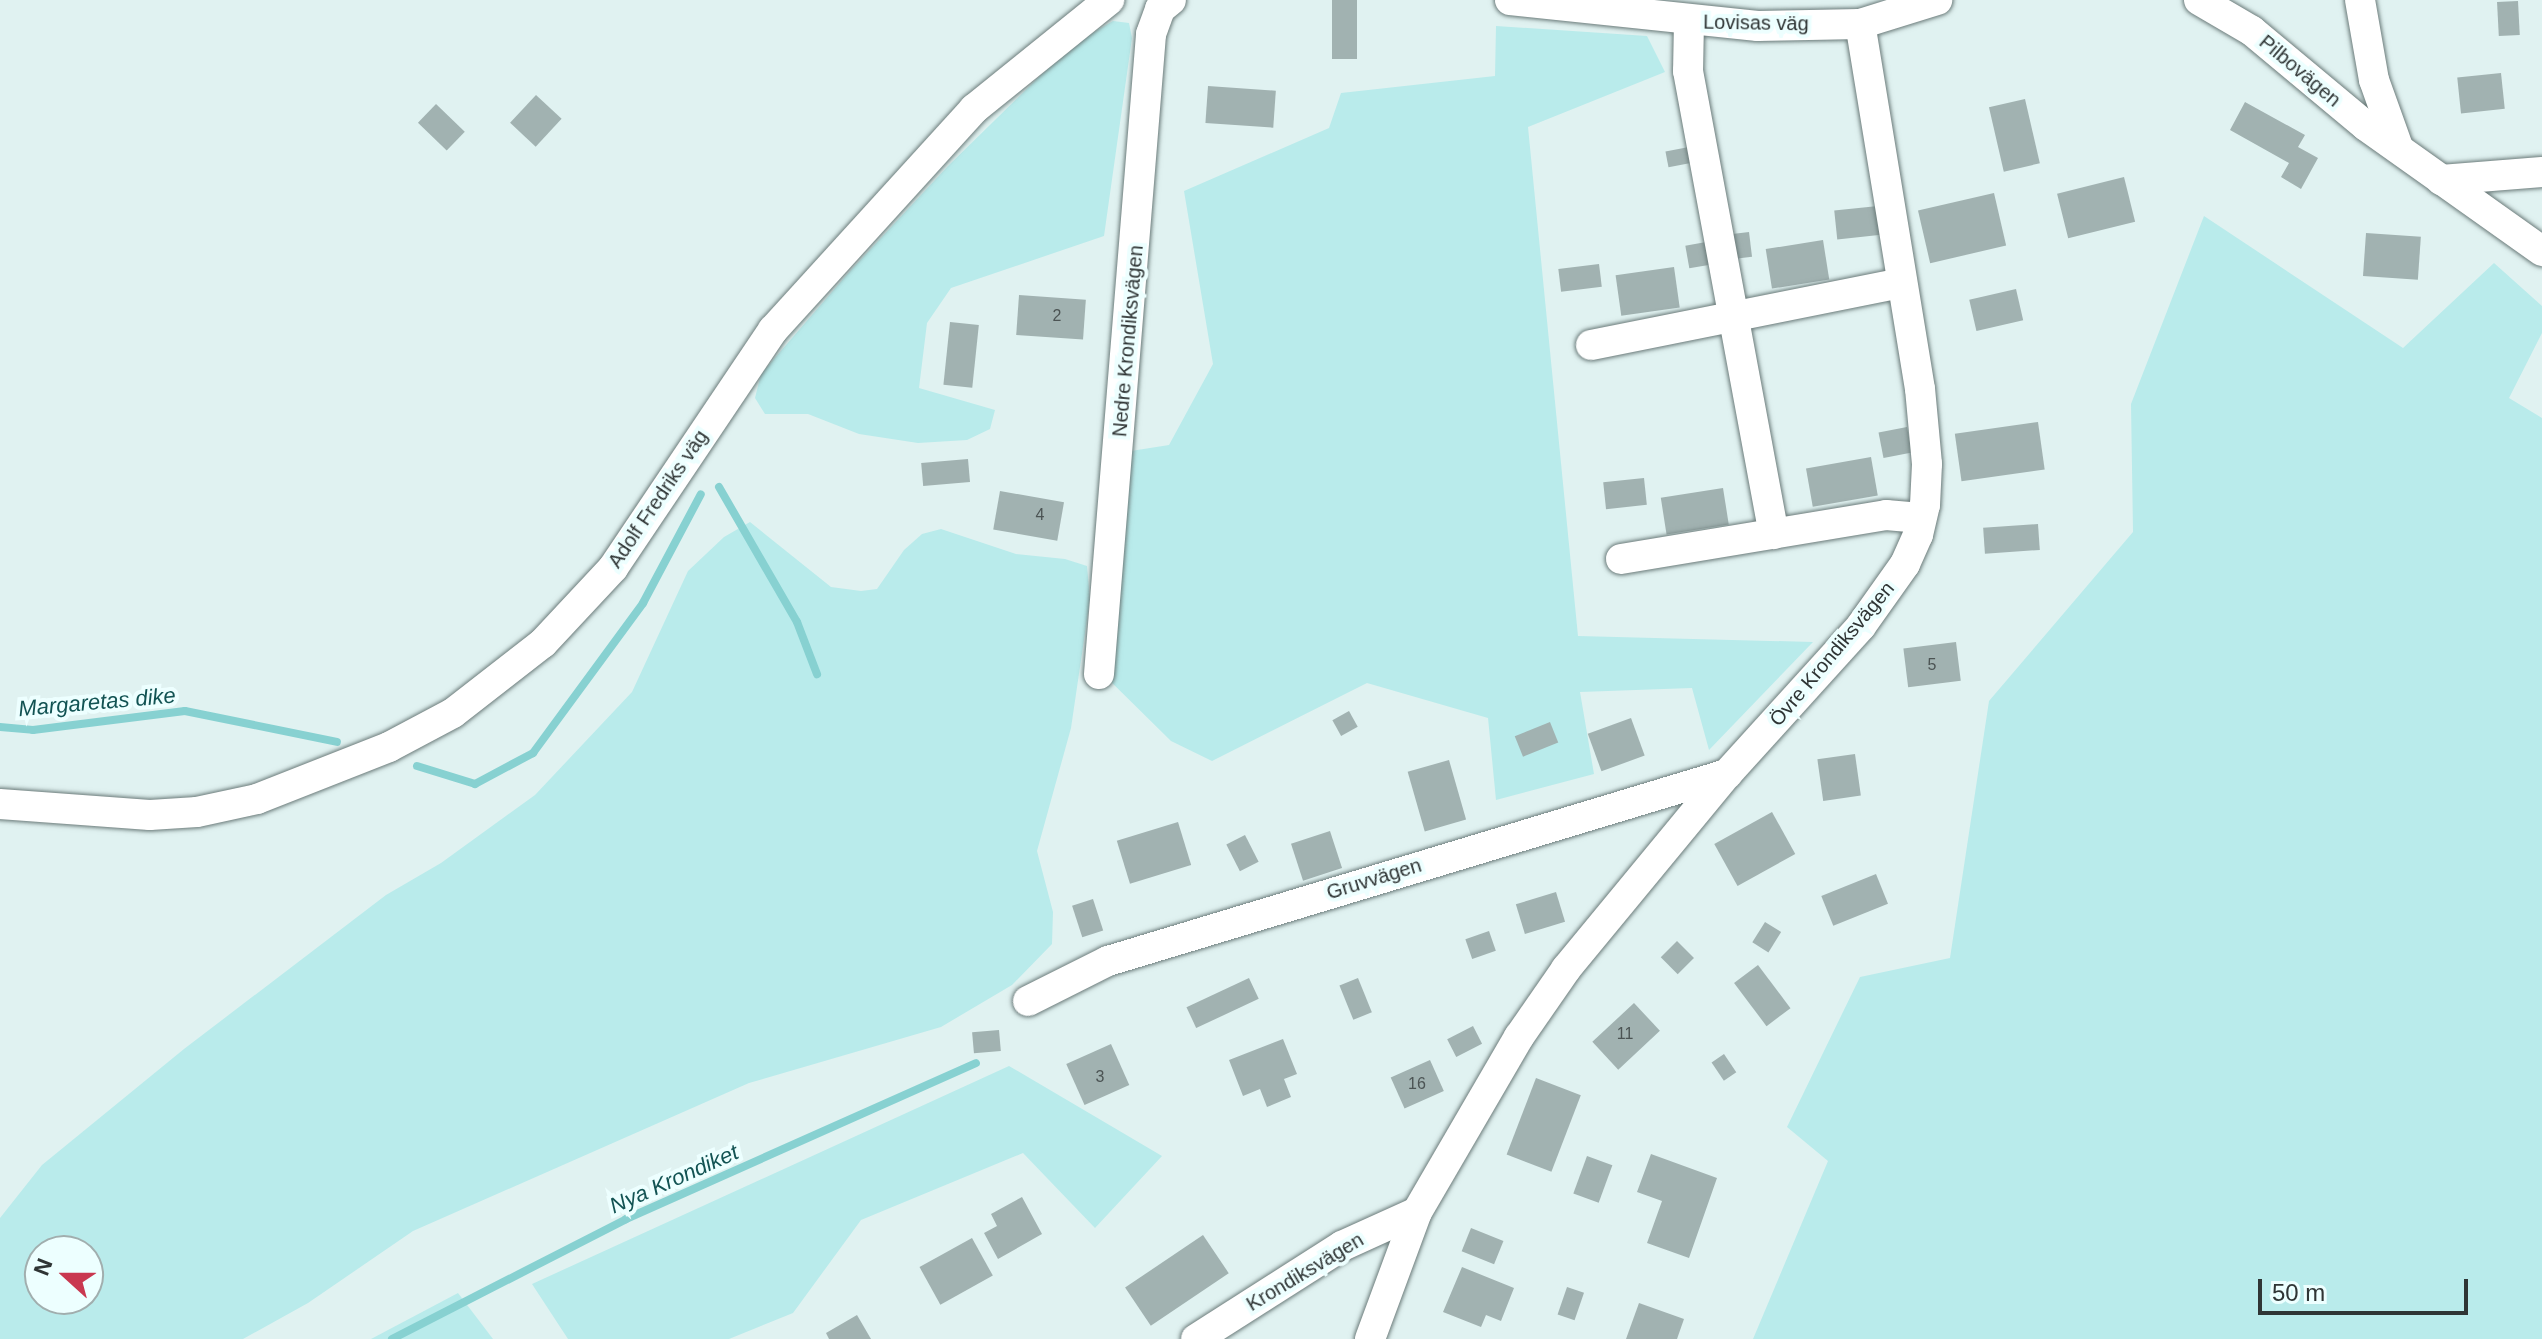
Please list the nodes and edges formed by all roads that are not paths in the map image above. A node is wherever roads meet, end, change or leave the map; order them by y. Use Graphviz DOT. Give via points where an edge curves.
graph roads {
  1 [pos="1109,0"];
  2 [pos="1937,0"];
  3 [pos="2199,0"];
  4 [pos="2360,0"];
  5 [pos="1527,1"];
  6 [pos="1165,4"];
  7 [pos="1689,21"];
  8 [pos="1860,24"];
  9 [pos="2398,147"];
  10 [pos="2542,172"];
  11 [pos="2441,180"];
  12 [pos="2542,251"];
  13 [pos="1901,283"];
  14 [pos="1733,318"];
  15 [pos="1591,345"];
  16 [pos="1921,518"];
  17 [pos="1774,534"];
  18 [pos="1621,559"];
  19 [pos="1099,674"];
  20 [pos="1727,774"];
  21 [pos="0,804"];
  22 [pos="1028,1001"];
  23 [pos="1417,1212"];
  24 [pos="1196,1339"];
  25 [pos="1370,1339"];
  1 -- 21 [label="street, Adolf Fredriks väg" via="974,109 773,330 613,568 543,643 453,713 389,747 257,799 197,812 150,815"];
  2 -- 8 [label="street"];
  3 -- 9 [label="street, Pilbovägen" via="2252,31"];
  4 -- 9 [label="street" via="2374,80"];
  5 -- 7 [label="street, Lovisas väg"];
  6 -- 19 [label="street, Nedre Krondiksvägen" via="1151,34"];
  7 -- 8 [label="street, Lovisas väg"];
  7 -- 14 [label="street" via="1688,71"];
  8 -- 13 [label="street, Övre Krondiksvägen"];
  9 -- 11 [label="street, Pilbovägen"];
  10 -- 11 [label="street"];
  11 -- 12 [label="street, Pilbovägen"];
  13 -- 14 [label="street"];
  13 -- 16 [label="street, Övre Krondiksvägen" via="1924,429"];
  14 -- 15 [label="street"];
  14 -- 17 [label="street"];
  16 -- 17 [label="street" via="1886,515"];
  16 -- 20 [label="street, Övre Krondiksvägen" via="1905,564 1887,592 1812,684"];
  17 -- 18 [label="street"];
  20 -- 22 [label="street, Gruvvägen" via="1108,961"];
  20 -- 23 [label="street, Övre Krondiksvägen" via="1566,969 1489,1084"];
  23 -- 24 [label="street, Krondiksvägen" via="1342,1246"];
  23 -- 25 [label="street, Övre Krondiksvägen"];
}
